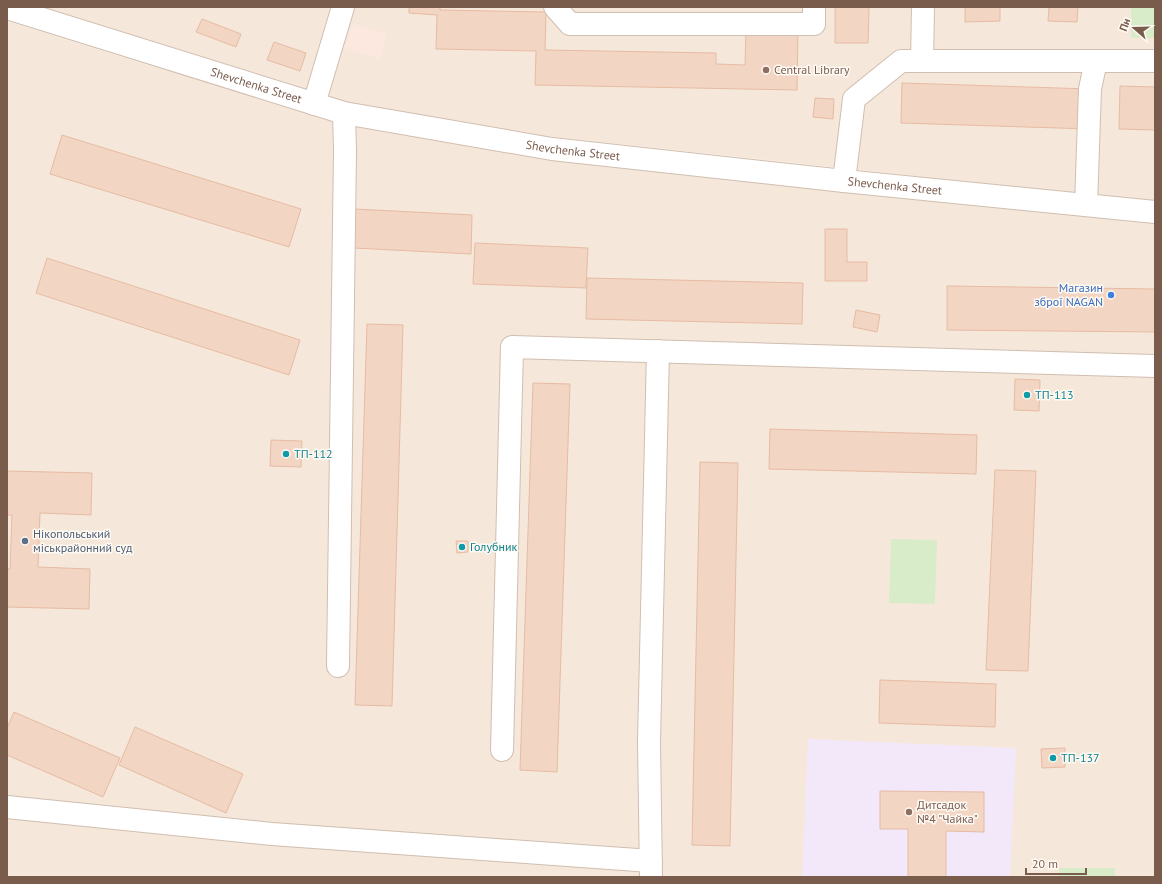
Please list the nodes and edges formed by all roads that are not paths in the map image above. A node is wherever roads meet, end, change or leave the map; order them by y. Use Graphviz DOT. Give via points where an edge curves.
graph roads {
  1 [pos="343,7"];
  2 [pos="555,7"];
  3 [pos="814,7"];
  4 [pos="923,7"];
  5 [pos="7,8"];
  6 [pos="922,61"];
  7 [pos="1096,61"];
  8 [pos="1155,61"];
  9 [pos="314,104"];
  10 [pos="344,113"];
  11 [pos="844,181"];
  12 [pos="1086,205"];
  13 [pos="1155,212"];
  14 [pos="658,351"];
  15 [pos="1155,366"];
  16 [pos="338,666"];
  17 [pos="502,750"];
  18 [pos="7,807"];
  19 [pos="651,869"];
  1 -- 9 [label="street"];
  2 -- 3 [label="street" via="570,24 814,24"];
  4 -- 6 [label="street"];
  5 -- 9 [label="street, Shevchenka Street"];
  6 -- 7 [label="street"];
  6 -- 11 [label="street" via="901,61 854,99"];
  7 -- 8 [label="street"];
  7 -- 12 [label="street" via="1090,89"];
  9 -- 10 [label="street, Shevchenka Street"];
  10 -- 11 [label="street, Shevchenka Street" via="552,149"];
  10 -- 16 [label="street"];
  11 -- 12 [label="street, Shevchenka Street"];
  12 -- 13 [label="street, Shevchenka Street"];
  14 -- 15 [label="street"];
  14 -- 17 [label="street" via="512,347"];
  14 -- 19 [label="street" via="649,742"];
  18 -- 19 [label="street"];
}
